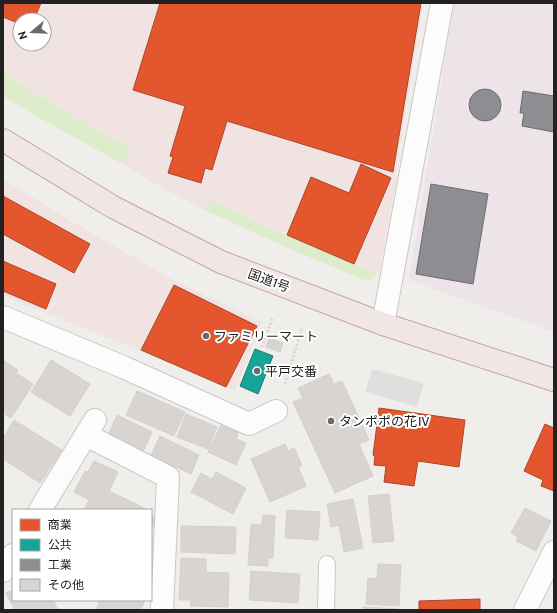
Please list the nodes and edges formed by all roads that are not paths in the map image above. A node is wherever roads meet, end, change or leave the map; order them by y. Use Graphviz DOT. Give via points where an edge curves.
graph roads {
  1 [pos="442,3"];
  2 [pos="3,140"];
  3 [pos="3,318"];
  4 [pos="383,324"];
  5 [pos="554,380"];
  6 [pos="276,411"];
  7 [pos="41,509"];
  8 [pos="554,552"];
  9 [pos="12,556"];
  10 [pos="327,564"];
  11 [pos="3,571"];
  12 [pos="162,610"];
  13 [pos="326,610"];
  14 [pos="525,610"];
  1 -- 4 [label="street"];
  2 -- 4 [label="highway, 国道1号" via="113,207 221,262"];
  3 -- 6 [label="street" via="119,375 249,424"];
  4 -- 5 [label="highway, 国道1号"];
  7 -- 12 [label="street" via="90,428 168,477"];
  8 -- 14 [label="street"];
  9 -- 11 [label="street"];
  10 -- 13 [label="lane"];
}
